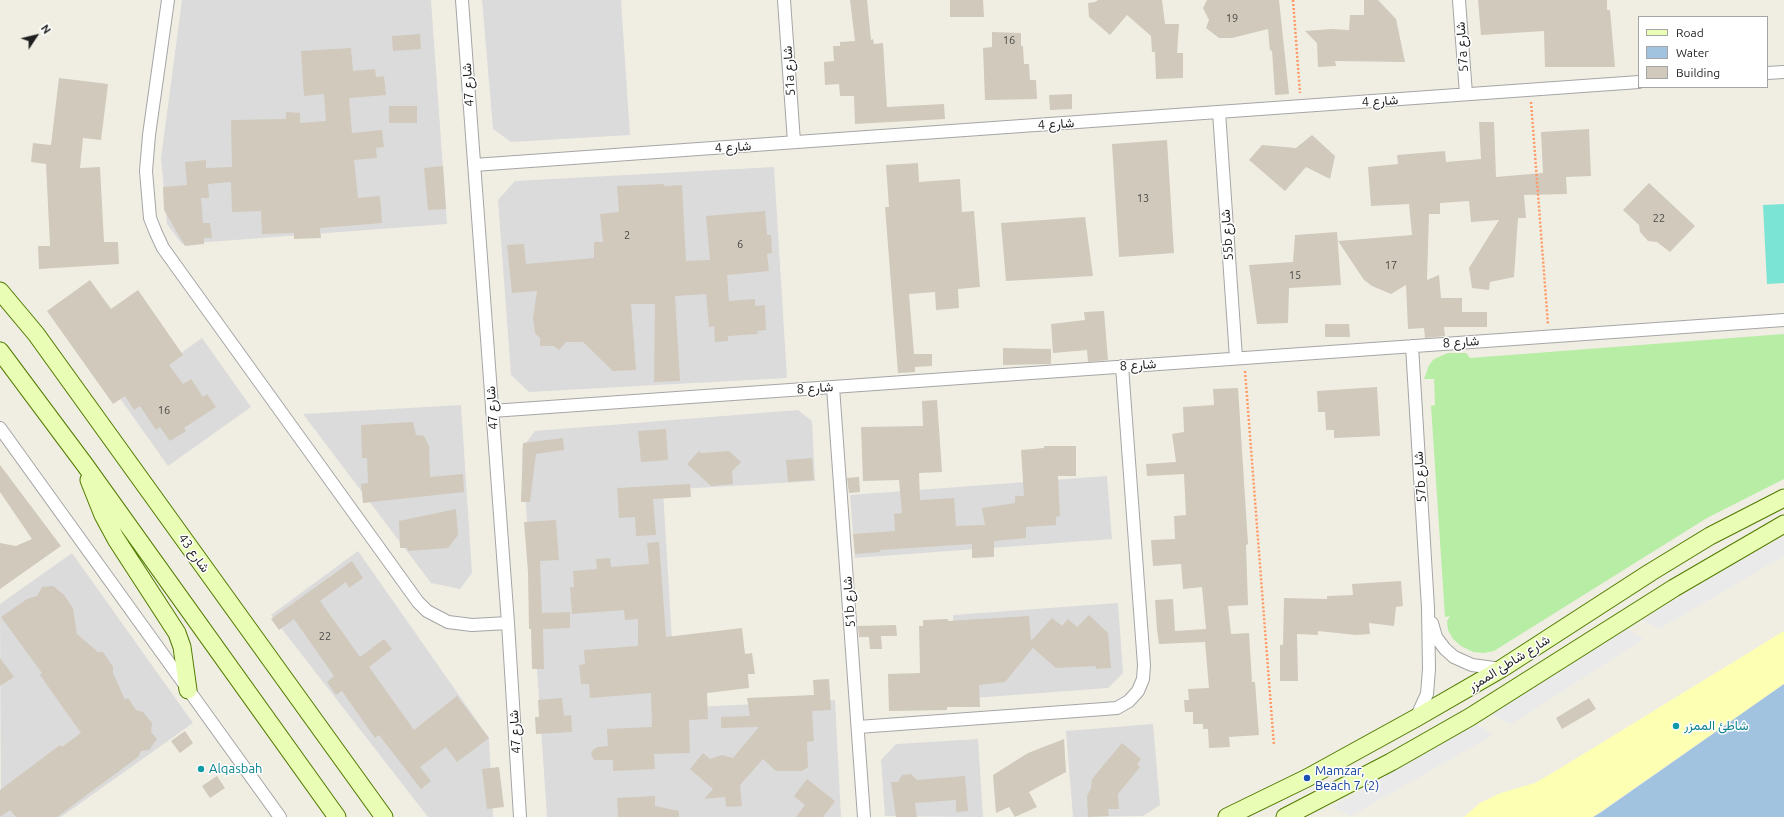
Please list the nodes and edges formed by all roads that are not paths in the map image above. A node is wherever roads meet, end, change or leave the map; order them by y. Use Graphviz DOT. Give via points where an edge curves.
graph roads {
  1 [pos="168,0"];
  2 [pos="462,0"];
  3 [pos="784,0"];
  4 [pos="1459,0"];
  5 [pos="1784,72"];
  6 [pos="1768,73"];
  7 [pos="1638,82"];
  8 [pos="1466,94"];
  9 [pos="1219,112"];
  10 [pos="794,142"];
  11 [pos="474,165"];
  12 [pos="0,291"];
  13 [pos="1784,320"];
  14 [pos="1412,346"];
  15 [pos="0,351"];
  16 [pos="1240,358"];
  17 [pos="1122,366"];
  18 [pos="833,387"];
  19 [pos="492,411"];
  20 [pos="0,428"];
  21 [pos="85,465"];
  22 [pos="1784,498"];
  23 [pos="1784,524"];
  24 [pos="1428,608"];
  25 [pos="508,623"];
  26 [pos="1501,669"];
  27 [pos="188,690"];
  28 [pos="1416,718"];
  29 [pos="858,727"];
  30 [pos="280,817"];
  31 [pos="337,817"];
  32 [pos="384,817"];
  33 [pos="520,817"];
  34 [pos="864,817"];
  35 [pos="1227,817"];
  36 [pos="1285,817"];
  1 -- 25 [label="street" via="146,171 150,218 163,248 418,602 427,611 448,622 472,625"];
  2 -- 11 [label="street, شارع 47"];
  3 -- 10 [label="street, 51a شارع"];
  4 -- 8 [label="street, 57a شارع"];
  5 -- 6 [label="street"];
  7 -- 8 [label="street, شارع 4"];
  8 -- 9 [label="street, شارع 4"];
  9 -- 10 [label="street, شارع 4"];
  9 -- 16 [label="street, 55b شارع"];
  10 -- 11 [label="street, شارع 4"];
  11 -- 19 [label="street, شارع 47"];
  12 -- 32 [label="main road, شارع 43" via="36,334"];
  13 -- 14 [label="street, شارع 8"];
  14 -- 16 [label="street, شارع 8"];
  14 -- 24 [label="street, 57b شارع"];
  15 -- 21 [label="main road"];
  16 -- 17 [label="street, شارع 8"];
  17 -- 18 [label="street, شارع 8"];
  17 -- 29 [label="street" via="1144,665 1143,679 1138,691 1118,708 1104,710"];
  18 -- 19 [label="street, شارع 8"];
  18 -- 29 [label="street, 51b شارع"];
  19 -- 25 [label="street, شارع 47"];
  20 -- 27 [label="street"];
  21 -- 27 [label="main road" via="91,490 116,539 178,633"];
  21 -- 31 [label="main road"];
  22 -- 26 [label="main road, شارع شاطئ الممزر" via="1710,536 1650,572"];
  23 -- 36 [label="main road, شارع شاطئ الممزر" via="1674,588 1470,717 1391,762"];
  24 -- 26 [label="street, 57b شارع" via="1436,637 1454,657 1472,665"];
  24 -- 28 [label="street, 57b شارع" via="1429,683"];
  25 -- 33 [label="street, شارع 47"];
  26 -- 28 [label="main road, شارع شاطئ الممزر"];
  27 -- 30 [label="street"];
  28 -- 35 [label="main road, شارع شاطئ الممزر" via="1307,778"];
  29 -- 34 [label="street, 51b شارع"];
}
